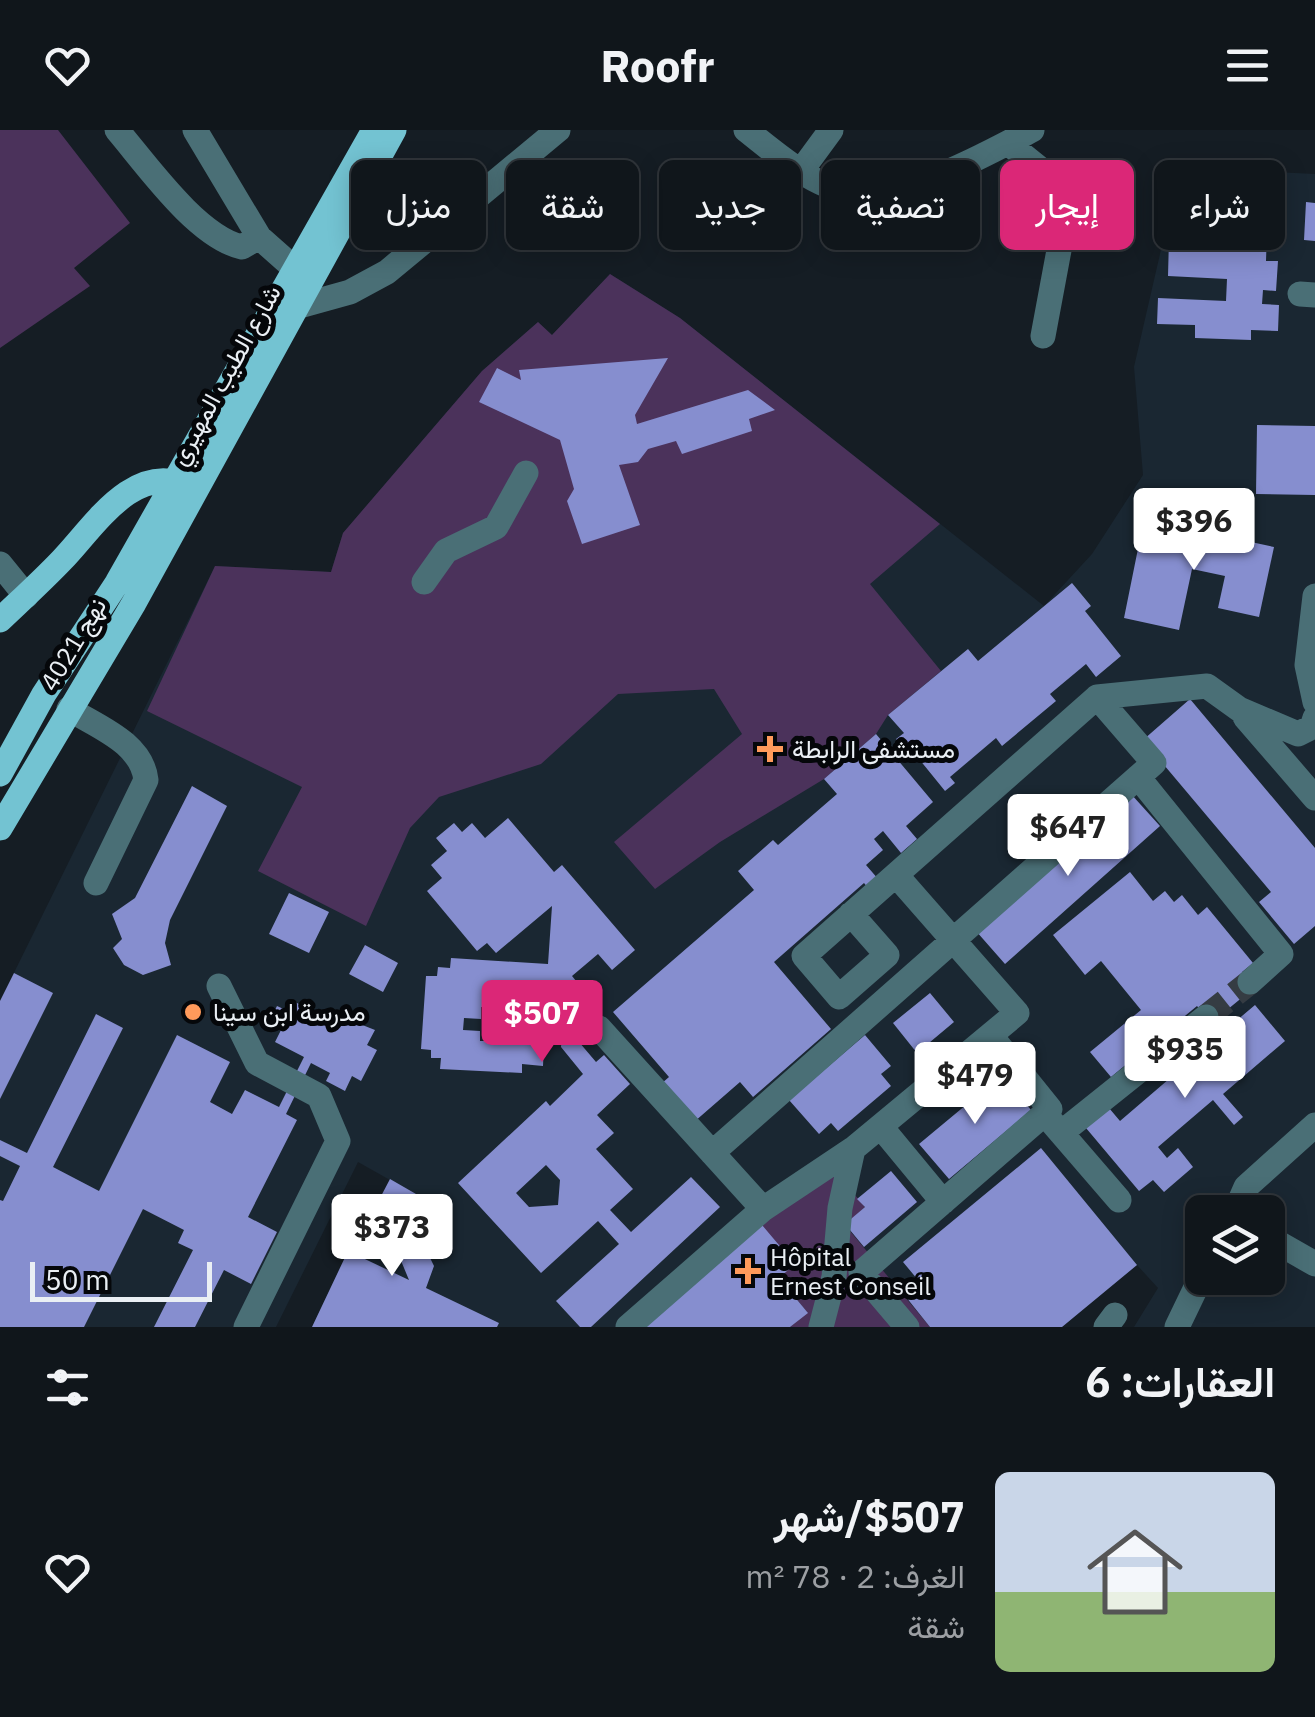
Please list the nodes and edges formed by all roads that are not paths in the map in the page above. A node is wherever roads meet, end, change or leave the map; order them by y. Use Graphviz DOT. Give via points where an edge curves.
graph roads {
  1 [pos="118,130"];
  2 [pos="195,130"];
  3 [pos="374,130"];
  4 [pos="394,130"];
  5 [pos="558,130"];
  6 [pos="746,130"];
  7 [pos="1032,130"];
  8 [pos="826,132"];
  9 [pos="1008,143"];
  10 [pos="786,160"];
  11 [pos="801,171"];
  12 [pos="259,236"];
  13 [pos="295,269"];
  14 [pos="296,306"];
  15 [pos="1043,336"];
  16 [pos="526,474"];
  17 [pos="185,486"];
  18 [pos="0,564"];
  19 [pos="424,582"];
  20 [pos="26,596"];
  21 [pos="1315,596"];
  22 [pos="0,620"];
  23 [pos="1171,686"];
  24 [pos="1097,697"];
  25 [pos="1315,702"];
  26 [pos="69,709"];
  27 [pos="1239,709"];
  28 [pos="1315,718"];
  29 [pos="1122,726"];
  30 [pos="0,774"];
  31 [pos="1138,777"];
  32 [pos="1315,798"];
  33 [pos="0,828"];
  34 [pos="896,875"];
  35 [pos="96,883"];
  36 [pos="851,914"];
  37 [pos="953,940"];
  38 [pos="1250,982"];
  39 [pos="219,986"];
  40 [pos="1206,1017"];
  41 [pos="599,1028"];
  42 [pos="991,1036"];
  43 [pos="1053,1124"];
  44 [pos="1315,1125"];
  45 [pos="881,1128"];
  46 [pos="853,1149"];
  47 [pos="712,1153"];
  48 [pos="1242,1195"];
  49 [pos="1118,1200"];
  50 [pos="943,1202"];
  51 [pos="763,1208"];
  52 [pos="1285,1247"];
  53 [pos="1315,1264"];
  54 [pos="860,1273"];
  55 [pos="834,1278"];
  56 [pos="1193,1295"];
  57 [pos="1199,1295"];
  58 [pos="246,1327"];
  59 [pos="628,1327"];
  60 [pos="821,1327"];
  61 [pos="907,1327"];
  62 [pos="1177,1327"];
  63 [pos="1197,1327"];
  1 -- 12 [label="street" via="180,202 226,241 242,247"];
  2 -- 12 [label="street"];
  3 -- 13 [label="main road, شارع الطيب المهيري"];
  4 -- 14 [label="main road, شارع الطيب المهيري"];
  5 -- 14 [label="street" via="387,272 350,292"];
  6 -- 10 [label="street"];
  7 -- 9 [label="street"];
  8 -- 11 [label="street"];
  9 -- 11 [label="street" via="888,192 857,193"];
  9 -- 15 [label="street" via="1060,185 1065,218"];
  12 -- 13 [label="street"];
  13 -- 17 [label="main road, شارع الطيب المهيري"];
  14 -- 17 [label="main road, شارع الطيب المهيري"];
  16 -- 19 [label="street" via="496,527 446,551"];
  17 -- 20 [label="main road" via="151,482 115,502"];
  17 -- 26 [label="main road, نهج 4021"];
  17 -- 30 [label="main road, نهج 4021"];
  18 -- 20 [label="street"];
  20 -- 22 [label="main road"];
  21 -- 25 [label="street" via="1307,665"];
  23 -- 24 [label="street"];
  23 -- 27 [label="street" via="1207,686"];
  23 -- 29 [label="street"];
  24 -- 29 [label="street"];
  24 -- 34 [label="street"];
  26 -- 33 [label="main road, نهج 4021"];
  26 -- 35 [label="street" via="144,762 146,780"];
  27 -- 28 [label="street" via="1298,734 1312,728"];
  27 -- 32 [label="street"];
  29 -- 31 [label="street" via="1154,763"];
  31 -- 37 [label="street"];
  31 -- 38 [label="street" via="1281,954"];
  34 -- 36 [label="street"];
  34 -- 37 [label="street"];
  37 -- 42 [label="street" via="1017,1013"];
  37 -- 47 [label="street"];
  39 -- 58 [label="street" via="256,1062 319,1096 338,1140"];
  40 -- 43 [label="street"];
  41 -- 47 [label="street"];
  42 -- 43 [label="street" via="1050,1109"];
  42 -- 45 [label="street"];
  43 -- 49 [label="street"];
  43 -- 50 [label="street"];
  44 -- 48 [label="street"];
  45 -- 46 [label="street"];
  45 -- 50 [label="street"];
  46 -- 51 [label="street"];
  46 -- 55 [label="street"];
  47 -- 51 [label="street"];
  50 -- 54 [label="street"];
  51 -- 59 [label="street"];
  52 -- 53 [label="street"];
  54 -- 55 [label="street"];
  54 -- 61 [label="street"];
  55 -- 60 [label="street"];
  56 -- 62 [label="street"];
  57 -- 63 [label="street"];
}
